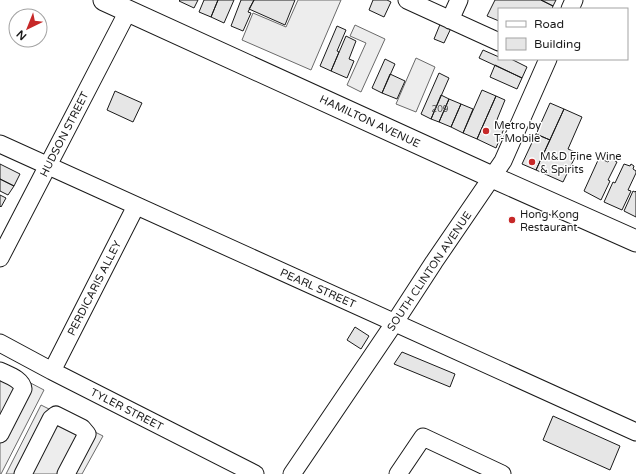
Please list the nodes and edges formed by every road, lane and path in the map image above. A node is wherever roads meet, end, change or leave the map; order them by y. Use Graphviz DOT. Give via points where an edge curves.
graph roads {
  1 [pos="104,0"];
  2 [pos="407,0"];
  3 [pos="459,0"];
  4 [pos="128,11"];
  5 [pos="450,20"];
  6 [pos="498,42"];
  7 [pos="545,60"];
  8 [pos="0,144"];
  9 [pos="48,166"];
  10 [pos="492,177"];
  11 [pos="136,206"];
  12 [pos="636,241"];
  13 [pos="0,258"];
  14 [pos="394,322"];
  15 [pos="0,343"];
  16 [pos="52,370"];
  17 [pos="0,371"];
  18 [pos="636,432"];
  19 [pos="0,434"];
  20 [pos="23,474"];
  21 [pos="66,474"];
  22 [pos="255,474"];
  23 [pos="292,474"];
  24 [pos="398,474"];
  25 [pos="502,474"];
  1 -- 4 [label="main road, HAMILTON AVENUE"];
  2 -- 5 [label="street"];
  3 -- 5 [label="street"];
  4 -- 9 [label="street, HUDSON STREET"];
  4 -- 10 [label="main road, HAMILTON AVENUE"];
  5 -- 6 [label="street"];
  7 -- 10 [label="street, SOUTH CLINTON AVENUE" via="504,160"];
  8 -- 9 [label="street, PEARL STREET"];
  9 -- 11 [label="street, PEARL STREET"];
  9 -- 13 [label="street, HUDSON STREET"];
  10 -- 12 [label="main road, HAMILTON AVENUE"];
  10 -- 14 [label="street, SOUTH CLINTON AVENUE"];
  11 -- 14 [label="street, PEARL STREET"];
  11 -- 16 [label="street, PERDICARIS ALLEY"];
  14 -- 18 [label="street, PEARL STREET"];
  14 -- 23 [label="street, SOUTH CLINTON AVENUE"];
  15 -- 16 [label="street, TYLER STREET"];
  16 -- 22 [label="street, TYLER STREET"];
  17 -- 19 [label="street" via="20,381 23,389"];
  20 -- 21 [label="street" via="51,419 56,415 82,428 87,434"];
  24 -- 25 [label="street" via="423,437"];
}
